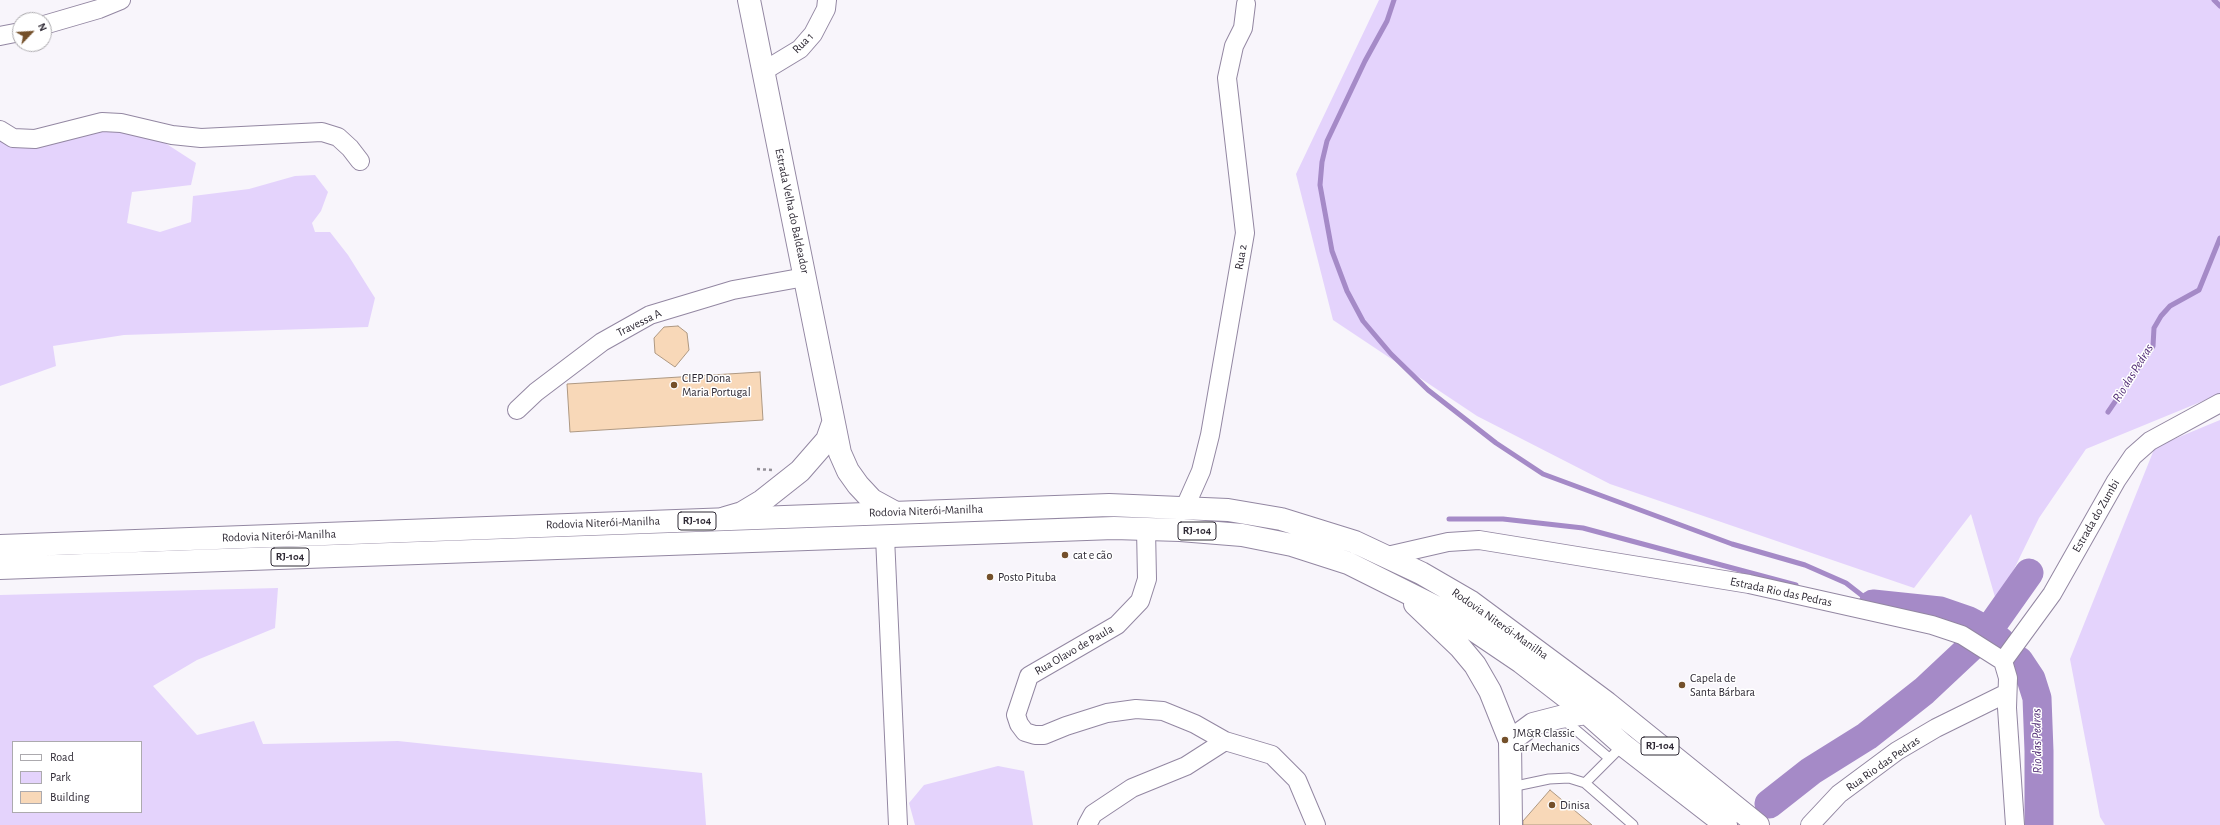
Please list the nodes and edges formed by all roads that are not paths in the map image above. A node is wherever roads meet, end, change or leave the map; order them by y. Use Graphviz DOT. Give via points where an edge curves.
graph roads {
  1 [pos="121,0"];
  2 [pos="749,0"];
  3 [pos="827,0"];
  4 [pos="1246,4"];
  5 [pos="52,23"];
  6 [pos="12,34"];
  7 [pos="0,36"];
  8 [pos="762,72"];
  9 [pos="0,130"];
  10 [pos="360,161"];
  11 [pos="805,277"];
  12 [pos="2220,403"];
  13 [pos="517,410"];
  14 [pos="833,423"];
  15 [pos="1185,507"];
  16 [pos="894,512"];
  17 [pos="717,520"];
  18 [pos="1146,528"];
  19 [pos="885,537"];
  20 [pos="0,546"];
  21 [pos="1387,556"];
  22 [pos="0,568"];
  23 [pos="1392,583"];
  24 [pos="2003,661"];
  25 [pos="2006,693"];
  26 [pos="1587,713"];
  27 [pos="1560,717"];
  28 [pos="1225,741"];
  29 [pos="1510,741"];
  30 [pos="1616,752"];
  31 [pos="1585,783"];
  32 [pos="1511,787"];
  33 [pos="1723,824"];
  34 [pos="898,825"];
  35 [pos="1087,825"];
  36 [pos="1316,825"];
  37 [pos="1511,825"];
  38 [pos="1633,825"];
  39 [pos="1758,825"];
  40 [pos="1810,825"];
  41 [pos="2015,825"];
  1 -- 5 [label="street"];
  2 -- 8 [label="main road, Estrada Velha do Baldeador"];
  3 -- 8 [label="street, Rua 1" via="826,9 813,34 800,49"];
  4 -- 15 [label="street, Rua 2" via="1243,28 1234,46 1227,78 1245,233 1210,435 1201,471"];
  6 -- 7 [label="street"];
  8 -- 11 [label="main road, Estrada Velha do Baldeador"];
  9 -- 10 [label="street" via="13,138 35,139 102,122 121,123 172,135 202,138 322,132 338,137"];
  11 -- 13 [label="street, Travessa A" via="733,290 650,315 602,342 540,388"];
  11 -- 14 [label="main road, Estrada Velha do Baldeador"];
  12 -- 24 [label="street, Estrada do Zumbi" via="2150,441 2133,456 2116,481 2052,594"];
  14 -- 16 [label="main road, Estrada Velha do Baldeador" via="840,453 848,471 872,500"];
  14 -- 17 [label="main road" via="827,440 816,455 782,487 742,513"];
  15 -- 16 [label="main road, Rodovia Niterói-Manilha / RJ-104" via="1109,505"];
  15 -- 21 [label="main road, Rodovia Niterói-Manilha / RJ-104" via="1228,510 1280,519 1333,535"];
  16 -- 17 [label="main road, Rodovia Niterói-Manilha / RJ-104"];
  17 -- 20 [label="main road, Rodovia Niterói-Manilha / RJ-104"];
  18 -- 19 [label="main road, Rodovia Niterói-Manilha / RJ-104"];
  18 -- 23 [label="main road, Rodovia Niterói-Manilha / RJ-104" via="1242,535 1292,545 1348,563"];
  18 -- 28 [label="street, Rua Olavo de Paula" via="1147,579 1140,601 1117,625 1029,676 1016,715 1019,724 1025,732 1044,735 1107,713 1162,711 1196,724"];
  19 -- 22 [label="main road, Rodovia Niterói-Manilha / RJ-104"];
  19 -- 34 [label="street"];
  21 -- 24 [label="street, Estrada Rio das Pedras" via="1448,542 1479,540 1749,584 1932,625 1962,635"];
  21 -- 39 [label="main road, Rodovia Niterói-Manilha / RJ-104" via="1472,602 1562,668"];
  23 -- 26 [label="main road, Rodovia Niterói-Manilha / RJ-104" via="1487,637"];
  23 -- 29 [label="main road" via="1432,619 1475,665 1490,691"];
  24 -- 25 [label="street" via="2008,678"];
  25 -- 40 [label="street, Rua Rio das Pedras" via="1936,728 1898,751 1839,794"];
  25 -- 41 [label="street"];
  26 -- 27 [label="main road"];
  26 -- 30 [label="main road, Rodovia Niterói-Manilha / RJ-104"];
  27 -- 29 [label="main road" via="1534,724"];
  27 -- 30 [label="lane"];
  28 -- 35 [label="street" via="1186,766 1132,788 1093,814"];
  28 -- 36 [label="street, Rua Olavo de Paula" via="1272,755 1297,780"];
  29 -- 32 [label="main road"];
  30 -- 31 [label="lane"];
  30 -- 33 [label="main road, Rodovia Niterói-Manilha / RJ-104"];
  31 -- 32 [label="lane" via="1570,778 1549,779"];
  31 -- 38 [label="lane"];
  32 -- 37 [label="main road"];
}
